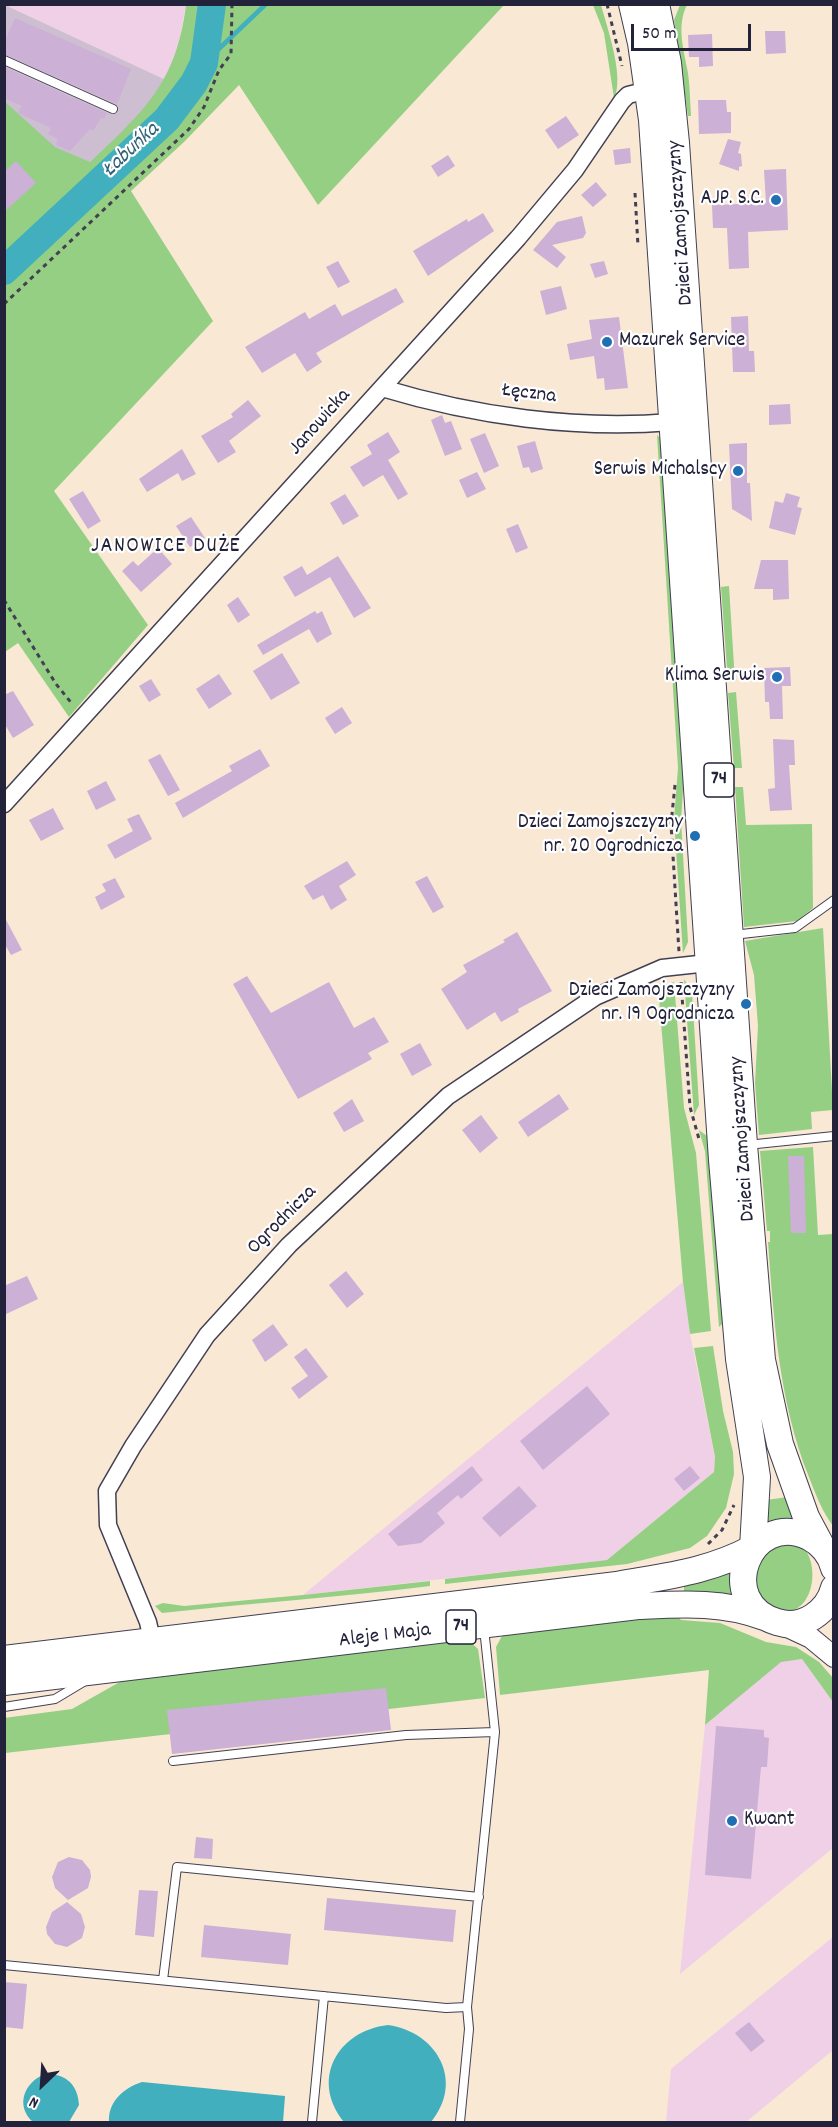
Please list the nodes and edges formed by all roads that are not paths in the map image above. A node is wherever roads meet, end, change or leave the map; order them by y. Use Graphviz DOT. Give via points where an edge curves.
graph roads {
  1 [pos="632,4"];
  2 [pos="656,4"];
  3 [pos="4,60"];
  4 [pos="649,89"];
  5 [pos="113,109"];
  6 [pos="382,388"];
  7 [pos="672,422"];
  8 [pos="4,804"];
  9 [pos="834,900"];
  10 [pos="730,935"];
  11 [pos="708,963"];
  12 [pos="834,1136"];
  13 [pos="744,1145"];
  14 [pos="753,1548"];
  15 [pos="828,1558"];
  16 [pos="834,1588"];
  17 [pos="482,1613"];
  18 [pos="771,1620"];
  19 [pos="154,1653"];
  20 [pos="834,1657"];
  21 [pos="4,1659"];
  22 [pos="98,1671"];
  23 [pos="4,1682"];
  24 [pos="4,1707"];
  25 [pos="495,1732"];
  26 [pos="173,1761"];
  27 [pos="479,1897"];
  28 [pos="4,1965"];
  29 [pos="163,1980"];
  30 [pos="324,1996"];
  31 [pos="467,2007"];
  32 [pos="312,2122"];
  33 [pos="460,2122"];
  1 -- 4 [label="main road, Dzieci Zamojszczyzny / 74"];
  2 -- 4 [label="main road, Dzieci Zamojszczyzny / 74"];
  3 -- 5 [label="lane"];
  4 -- 6 [label="street, Janowicka"];
  4 -- 7 [label="main road, Dzieci Zamojszczyzny / 74"];
  4 -- 10 [label="main road, Dzieci Zamojszczyzny / 74"];
  6 -- 7 [label="street, Łęczna" via="509,416 570,422"];
  6 -- 8 [label="street, Janowicka"];
  7 -- 11 [label="main road, Dzieci Zamojszczyzny / 74"];
  9 -- 10 [label="lane" via="795,928"];
  10 -- 13 [label="main road, Dzieci Zamojszczyzny / 74"];
  11 -- 14 [label="main road, Dzieci Zamojszczyzny / 74" via="739,1359 757,1477"];
  11 -- 19 [label="street, Ogrodnicza" via="662,968 595,997 448,1096 289,1245 207,1335 107,1491 108,1525 148,1622"];
  12 -- 13 [label="lane"];
  13 -- 15 [label="main road, Dzieci Zamojszczyzny / 74" via="762,1360 770,1401 796,1490"];
  14 -- 15 [label="main road, 74" via="782,1533 804,1535"];
  14 -- 17 [label="main road, Aleje 1 Maja / 74" via="692,1573"];
  14 -- 18 [label="main road, 74" via="743,1568 744,1588 752,1607"];
  16 -- 18 [label="main road, 74" via="815,1616 797,1623"];
  17 -- 18 [label="main road, Aleje 1 Maja / 74" via="668,1604 726,1606"];
  17 -- 19 [label="main road, Aleje 1 Maja / 74"];
  17 -- 25 [label="lane"];
  18 -- 20 [label="street" via="811,1638"];
  19 -- 21 [label="main road, Aleje 1 Maja / 74"];
  19 -- 22 [label="main road, Aleje 1 Maja / 74"];
  22 -- 23 [label="main road, Aleje 1 Maja / 74"];
  22 -- 24 [label="lane" via="55,1699"];
  25 -- 26 [label="lane" via="406,1735"];
  25 -- 27 [label="lane"];
  27 -- 29 [label="lane" via="177,1867"];
  27 -- 31 [label="lane"];
  28 -- 29 [label="lane"];
  29 -- 30 [label="lane"];
  30 -- 31 [label="lane"];
  30 -- 32 [label="lane"];
  31 -- 33 [label="lane" via="469,2030"];
}
